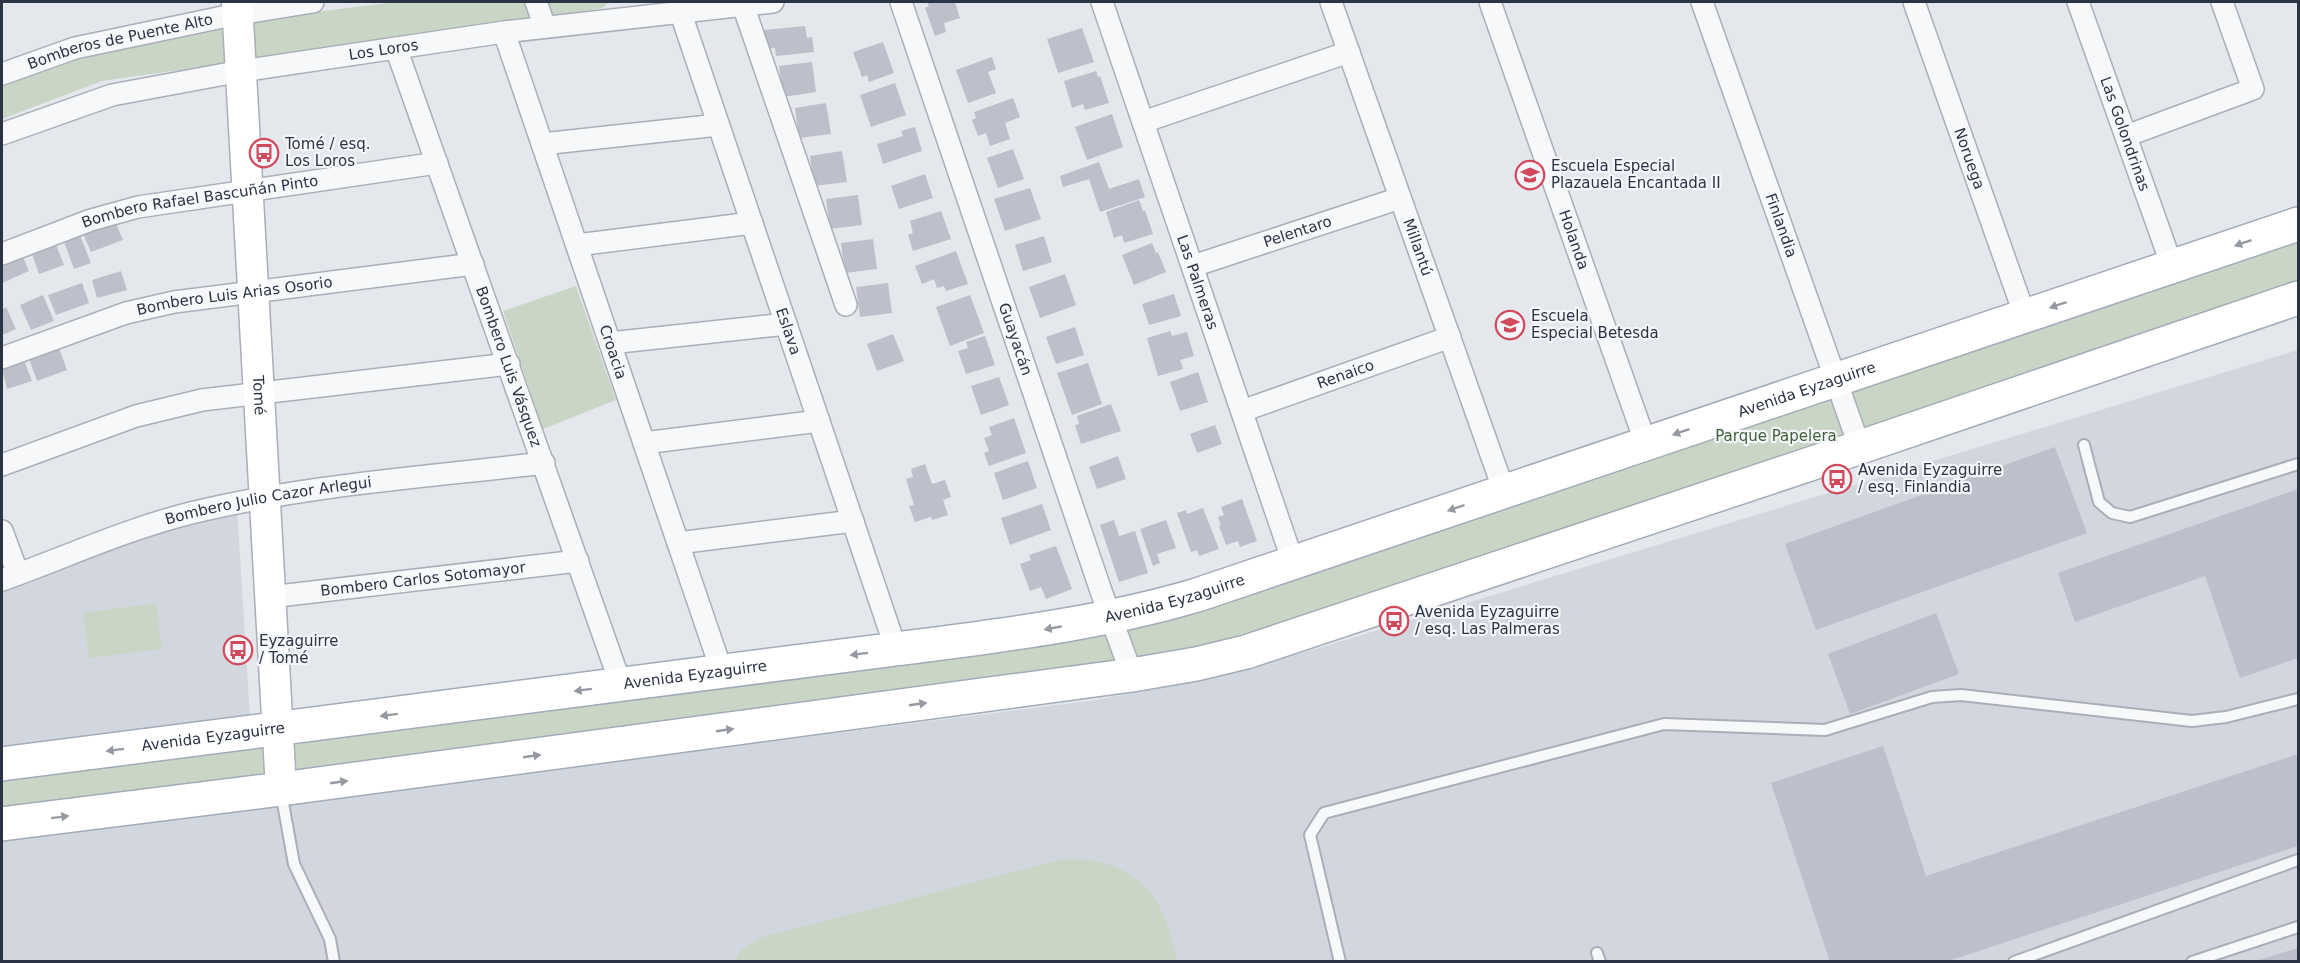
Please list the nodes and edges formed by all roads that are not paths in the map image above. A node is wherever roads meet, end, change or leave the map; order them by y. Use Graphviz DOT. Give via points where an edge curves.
graph roads {
  1 [pos="313,2"];
  2 [pos="536,2"];
  3 [pos="624,2"];
  4 [pos="773,2"];
  5 [pos="901,2"];
  6 [pos="1102,2"];
  7 [pos="1331,2"];
  8 [pos="1490,2"];
  9 [pos="1702,2"];
  10 [pos="1914,2"];
  11 [pos="2078,2"];
  12 [pos="2222,2"];
  13 [pos="743,5"];
  14 [pos="237,8"];
  15 [pos="680,11"];
  16 [pos="607,19"];
  17 [pos="545,27"];
  18 [pos="504,32"];
  19 [pos="396,48"];
  20 [pos="1349,52"];
  21 [pos="241,71"];
  22 [pos="2,74"];
  23 [pos="1143,122"];
  24 [pos="718,125"];
  25 [pos="2,134"];
  26 [pos="2126,136"];
  27 [pos="542,144"];
  28 [pos="437,163"];
  29 [pos="248,190"];
  30 [pos="1400,198"];
  31 [pos="752,223"];
  32 [pos="2298,224"];
  33 [pos="576,245"];
  34 [pos="2,254"];
  35 [pos="473,264"];
  36 [pos="1192,266"];
  37 [pos="2172,266"];
  38 [pos="253,292"];
  39 [pos="2298,298"];
  40 [pos="846,305"];
  41 [pos="2025,316"];
  42 [pos="786,324"];
  43 [pos="1450,337"];
  44 [pos="610,344"];
  45 [pos="2,358"];
  46 [pos="508,364"];
  47 [pos="1836,380"];
  48 [pos="259,394"];
  49 [pos="1242,411"];
  50 [pos="819,421"];
  51 [pos="644,443"];
  52 [pos="1646,444"];
  53 [pos="2084,445"];
  54 [pos="1860,448"];
  55 [pos="544,463"];
  56 [pos="2298,464"];
  57 [pos="2,465"];
  58 [pos="1504,491"];
  59 [pos="265,498"];
  60 [pos="853,521"];
  61 [pos="2,531"];
  62 [pos="678,543"];
  63 [pos="578,561"];
  64 [pos="1293,562"];
  65 [pos="10,577"];
  66 [pos="270,597"];
  67 [pos="1110,618"];
  68 [pos="896,650"];
  69 [pos="722,672"];
  70 [pos="1132,675"];
  71 [pos="621,685"];
  72 [pos="2298,699"];
  73 [pos="277,729"];
  74 [pos="2,764"];
  75 [pos="280,789"];
  76 [pos="2,824"];
  77 [pos="2298,860"];
  78 [pos="2298,927"];
  79 [pos="334,962"];
  80 [pos="1340,962"];
  81 [pos="2014,962"];
  82 [pos="2192,962"];
  1 -- 14 [label="street, Bomberos de Puente Alto"];
  2 -- 17 [label="street"];
  3 -- 16 [label="street"];
  4 -- 13 [label="street, Los Loros"];
  5 -- 67 [label="street, Guayacán"];
  6 -- 23 [label="street, Las Palmeras"];
  7 -- 20 [label="street, Millantú"];
  8 -- 52 [label="street, Holanda"];
  9 -- 47 [label="street, Finlandia"];
  10 -- 41 [label="street, Noruega"];
  11 -- 26 [label="street, Las Golondrinas"];
  12 -- 26 [label="street" via="2253,90"];
  13 -- 15 [label="street, Los Loros"];
  13 -- 40 [label="street"];
  14 -- 21 [label="street, Tomé"];
  14 -- 22 [label="street, Bomberos de Puente Alto" via="75,48"];
  15 -- 16 [label="street, Los Loros"];
  15 -- 24 [label="street, Eslava"];
  16 -- 17 [label="street, Los Loros"];
  17 -- 18 [label="street, Los Loros"];
  18 -- 19 [label="street, Los Loros"];
  18 -- 27 [label="street, Croacia"];
  19 -- 21 [label="street, Los Loros"];
  19 -- 28 [label="street, Bombero Luis Vásquez"];
  20 -- 23 [label="street"];
  20 -- 30 [label="street, Millantú"];
  21 -- 25 [label="street, Los Loros" via="112,95"];
  21 -- 29 [label="street, Tomé"];
  23 -- 36 [label="street, Las Palmeras"];
  24 -- 27 [label="street"];
  24 -- 31 [label="street, Eslava"];
  26 -- 37 [label="street, Las Golondrinas"];
  27 -- 33 [label="street, Croacia"];
  28 -- 29 [label="street, Bombero Rafael Bascuñán Pinto"];
  28 -- 35 [label="street, Bombero Luis Vásquez"];
  29 -- 34 [label="street, Bombero Rafael Bascuñán Pinto" via="119,212"];
  29 -- 38 [label="street, Tomé"];
  30 -- 36 [label="street, Pelentaro"];
  30 -- 43 [label="street, Millantú"];
  31 -- 33 [label="street"];
  31 -- 42 [label="street, Eslava"];
  32 -- 37 [label="main road, Avenida Eyzaguirre, one-way"];
  33 -- 44 [label="street, Croacia"];
  35 -- 38 [label="street, Bombero Luis Arias Osorio"];
  35 -- 46 [label="street, Bombero Luis Vásquez"];
  36 -- 49 [label="street, Las Palmeras"];
  37 -- 41 [label="main road, Avenida Eyzaguirre, one-way"];
  38 -- 45 [label="street, Bombero Luis Arias Osorio" via="148,308"];
  38 -- 48 [label="street, Tomé"];
  39 -- 54 [label="main road"];
  41 -- 47 [label="main road, Avenida Eyzaguirre"];
  42 -- 44 [label="street"];
  42 -- 50 [label="street, Eslava"];
  43 -- 49 [label="street, Renaico"];
  43 -- 58 [label="street, Millantú"];
  44 -- 51 [label="street, Croacia"];
  46 -- 48 [label="street"];
  46 -- 55 [label="street, Bombero Luis Vásquez"];
  47 -- 52 [label="main road, Avenida Eyzaguirre, one-way"];
  47 -- 54 [label="street, Finlandia"];
  48 -- 57 [label="street" via="158,410"];
  48 -- 59 [label="street, Tomé"];
  49 -- 64 [label="street, Las Palmeras"];
  50 -- 51 [label="street"];
  50 -- 60 [label="street, Eslava"];
  51 -- 62 [label="street, Croacia"];
  52 -- 58 [label="main road, Avenida Eyzaguirre"];
  53 -- 56 [label="lane" via="2099,502 2112,513 2130,517"];
  54 -- 70 [label="main road" via="1246,652"];
  55 -- 59 [label="street, Bombero Julio Cazor Arlegui"];
  55 -- 63 [label="street, Bombero Luis Vásquez"];
  58 -- 64 [label="main road, Avenida Eyzaguirre, one-way"];
  59 -- 65 [label="street, Bombero Julio Cazor Arlegui" via="163,521"];
  59 -- 66 [label="street, Tomé"];
  60 -- 62 [label="street"];
  60 -- 68 [label="street, Eslava"];
  61 -- 65 [label="street"];
  62 -- 69 [label="street, Croacia"];
  63 -- 66 [label="street, Bombero Carlos Sotomayor"];
  63 -- 71 [label="street, Bombero Luis Vásquez"];
  64 -- 67 [label="main road, Avenida Eyzaguirre" via="1186,599"];
  66 -- 73 [label="street, Tomé"];
  67 -- 68 [label="main road, Avenida Eyzaguirre, one-way"];
  67 -- 70 [label="street, Guayacán"];
  68 -- 69 [label="main road, Avenida Eyzaguirre, one-way"];
  69 -- 71 [label="main road, Avenida Eyzaguirre"];
  75 -- 70 [label="main road, one-way"];
  71 -- 73 [label="main road, Avenida Eyzaguirre, one-way"];
  72 -- 80 [label="lane" via="2192,721 1961,695 1932,697 1825,730 1664,724 1324,813 1310,835"];
  73 -- 74 [label="main road, Avenida Eyzaguirre, one-way"];
  73 -- 75 [label="street, Tomé"];
  76 -- 75 [label="main road, one-way"];
  75 -- 79 [label="lane" via="294,864 330,939"];
  77 -- 81 [label="lane"];
  78 -- 82 [label="lane"];
}
